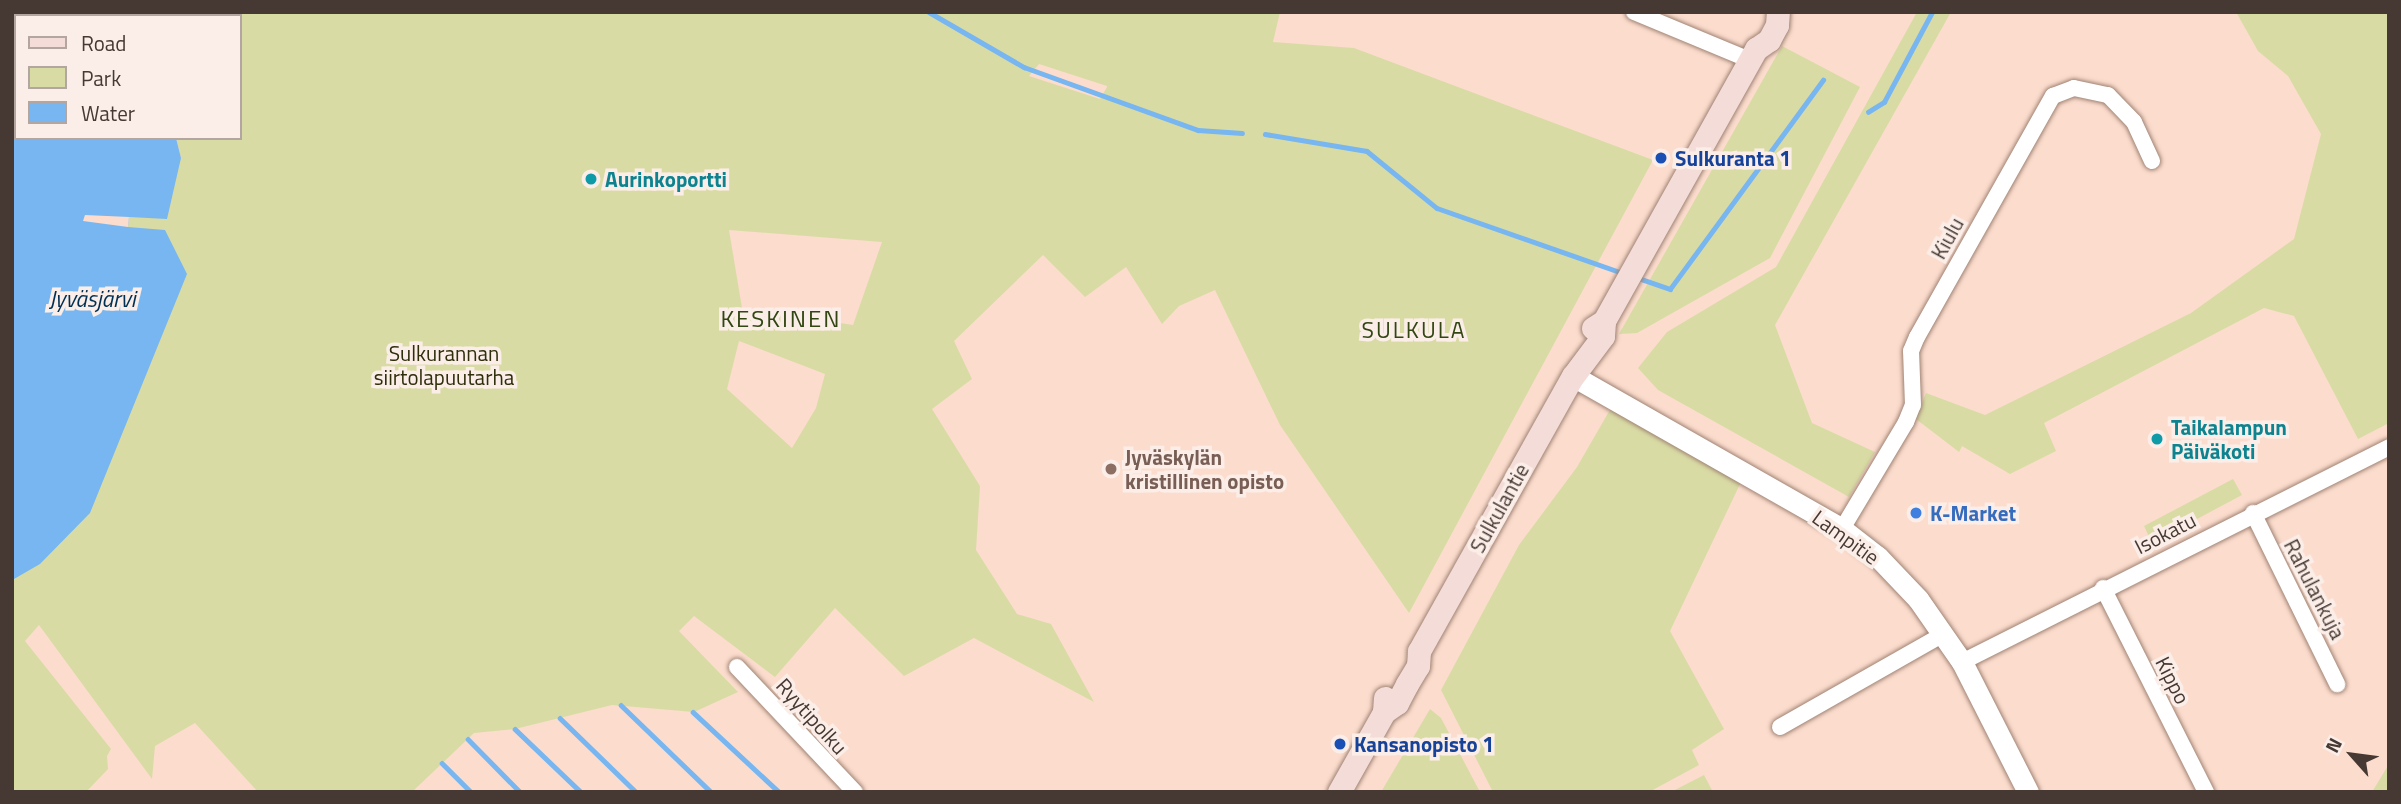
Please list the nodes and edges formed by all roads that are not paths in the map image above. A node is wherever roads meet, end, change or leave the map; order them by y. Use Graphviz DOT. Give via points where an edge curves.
graph roads {
  1 [pos="1634,12"];
  2 [pos="1776,12"];
  3 [pos="1753,54"];
  4 [pos="2152,161"];
  5 [pos="1576,371"];
  6 [pos="2389,447"];
  7 [pos="2253,513"];
  8 [pos="1842,529"];
  9 [pos="2103,588"];
  10 [pos="1944,634"];
  11 [pos="1962,662"];
  12 [pos="737,667"];
  13 [pos="2337,684"];
  14 [pos="1780,727"];
  15 [pos="855,792"];
  16 [pos="1339,792"];
  17 [pos="2028,792"];
  18 [pos="2206,792"];
  1 -- 3 [label="street"];
  2 -- 3 [label="main road, Sulkulantie" via="1757,33"];
  3 -- 5 [label="main road, Sulkulantie" via="1604,321 1597,348"];
  4 -- 8 [label="street, Kiulu" via="2145,139 2126,109 2108,95 2074,88 2053,96 1910,351 1913,405"];
  5 -- 8 [label="street, Lampitie"];
  5 -- 16 [label="main road, Sulkulantie" via="1419,651 1406,659 1385,696 1384,712"];
  6 -- 7 [label="street, Isokatu"];
  7 -- 9 [label="street, Isokatu"];
  7 -- 13 [label="street, Rahulankuja"];
  8 -- 10 [label="street, Lampitie" via="1918,599"];
  9 -- 11 [label="street, Isokatu"];
  9 -- 18 [label="street, Kippo"];
  10 -- 11 [label="street, Lampitie"];
  10 -- 14 [label="street"];
  11 -- 17 [label="street, Lampitie"];
  12 -- 15 [label="street, Ryytipolku"];
}
